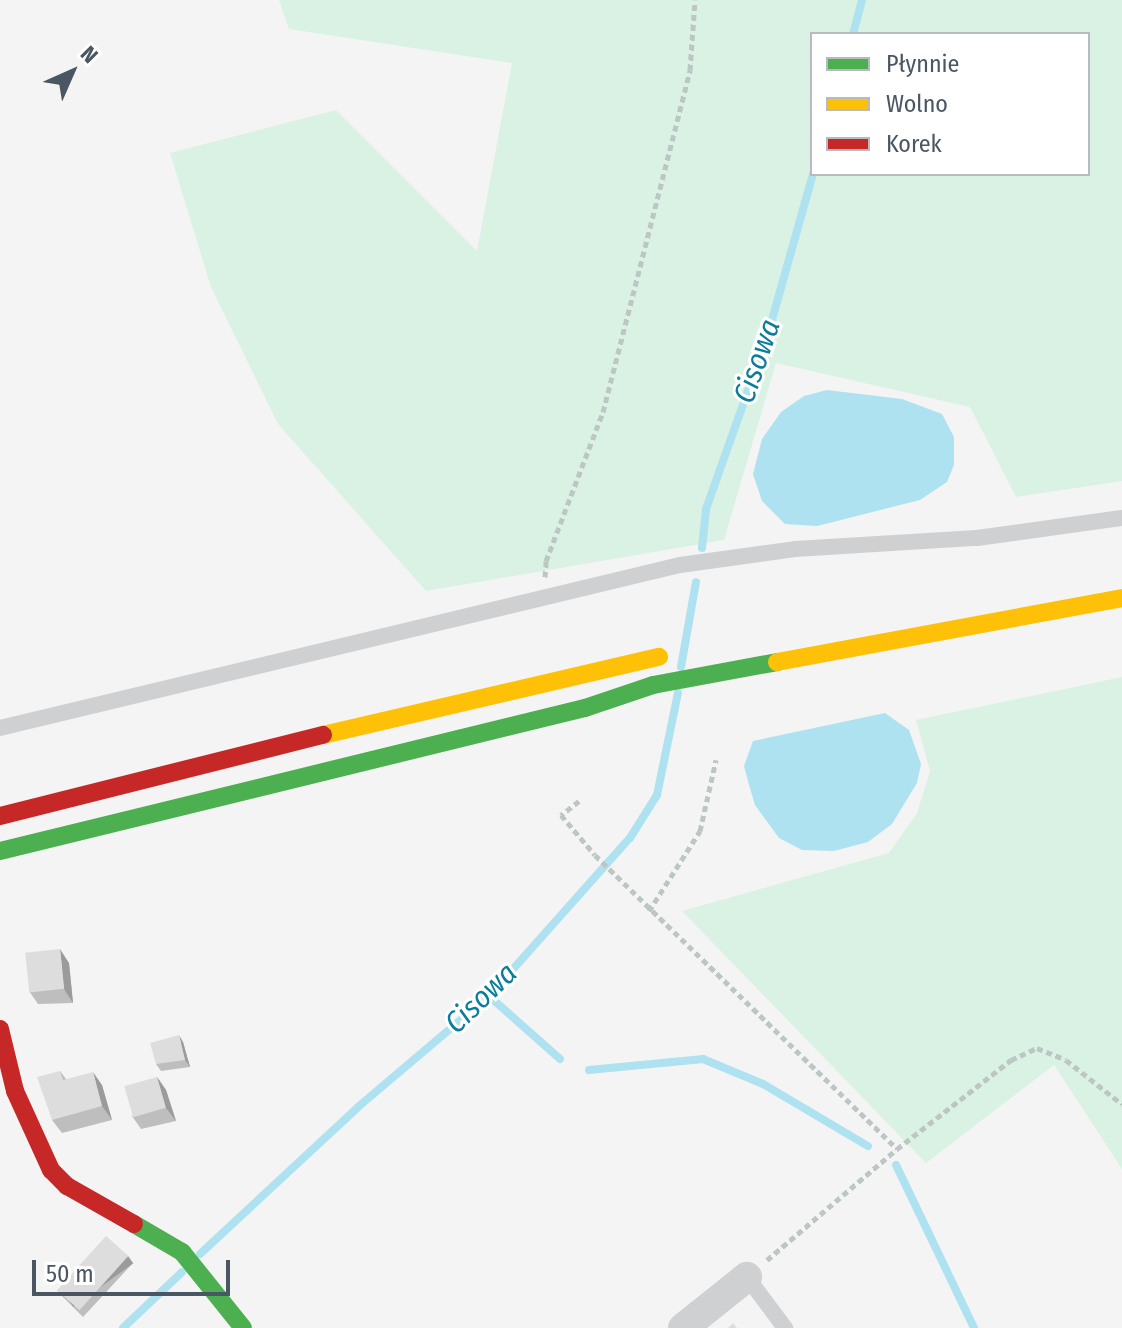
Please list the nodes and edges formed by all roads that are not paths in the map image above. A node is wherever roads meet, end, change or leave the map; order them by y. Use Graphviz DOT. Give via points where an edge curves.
graph roads {
  1 [pos="1122,518"];
  2 [pos="1122,598"];
  3 [pos="686,651"];
  4 [pos="0,728"];
  5 [pos="0,816"];
  6 [pos="0,851"];
  7 [pos="0,1029"];
  8 [pos="747,1277"];
  9 [pos="243,1328"];
  10 [pos="683,1328"];
  11 [pos="785,1328"];
  1 -- 4 [label="lane" via="977,538 795,549 680,565"];
  2 -- 6 [label="main road" via="653,685 585,708"];
  3 -- 5 [label="main road" via="443,705"];
  7 -- 9 [label="main road" via="15,1091 51,1170 67,1186 182,1252"];
  8 -- 10 [label="street"];
  8 -- 11 [label="lane"];
}
